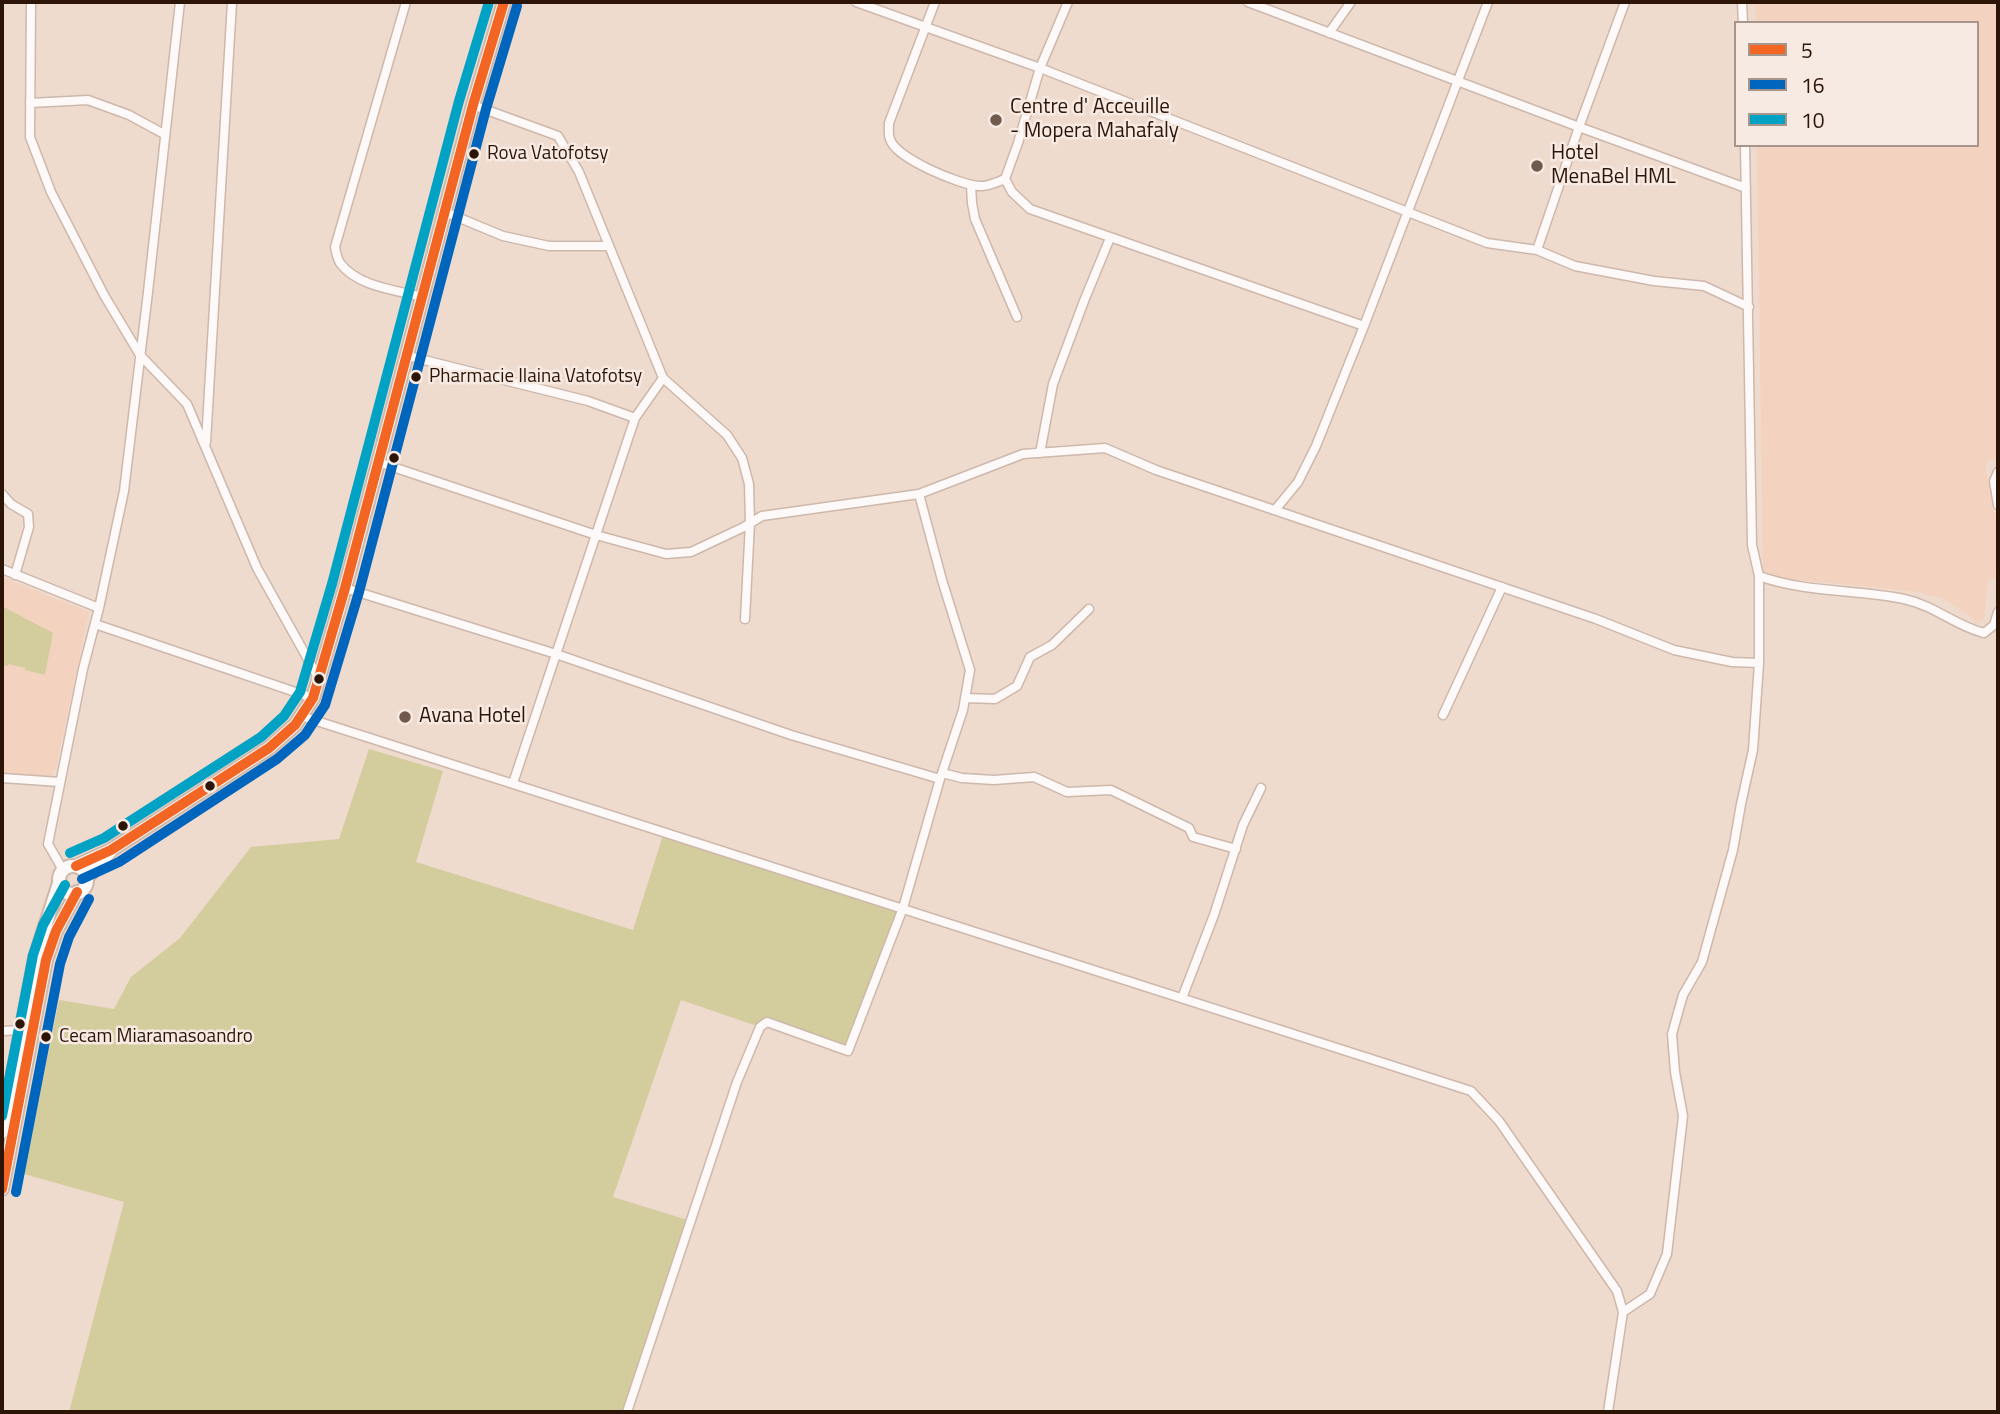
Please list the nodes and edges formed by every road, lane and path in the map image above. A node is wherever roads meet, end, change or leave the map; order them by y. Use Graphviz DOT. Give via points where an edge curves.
graph roads {
  1 [pos="31,2"];
  2 [pos="180,2"];
  3 [pos="232,2"];
  4 [pos="406,2"];
  5 [pos="504,2"];
  6 [pos="856,2"];
  7 [pos="935,2"];
  8 [pos="1068,2"];
  9 [pos="1248,2"];
  10 [pos="1351,2"];
  11 [pos="1488,2"];
  12 [pos="1625,2"];
  13 [pos="1742,2"];
  14 [pos="1743,21"];
  15 [pos="925,27"];
  16 [pos="1329,33"];
  17 [pos="1040,68"];
  18 [pos="1457,80"];
  19 [pos="30,103"];
  20 [pos="473,105"];
  21 [pos="1578,127"];
  22 [pos="164,134"];
  23 [pos="1745,147"];
  24 [pos="1005,179"];
  25 [pos="971,185"];
  26 [pos="1746,188"];
  27 [pos="445,212"];
  28 [pos="1406,212"];
  29 [pos="1110,238"];
  30 [pos="609,246"];
  31 [pos="1537,250"];
  32 [pos="423,297"];
  33 [pos="1749,307"];
  34 [pos="1017,317"];
  35 [pos="1364,326"];
  36 [pos="140,355"];
  37 [pos="408,356"];
  38 [pos="663,378"];
  39 [pos="635,418"];
  40 [pos="205,444"];
  41 [pos="1040,453"];
  42 [pos="378,462"];
  43 [pos="1998,472"];
  44 [pos="2,494"];
  45 [pos="919,494"];
  46 [pos="1998,505"];
  47 [pos="1275,510"];
  48 [pos="750,523"];
  49 [pos="596,535"];
  50 [pos="2,569"];
  51 [pos="15,575"];
  52 [pos="1759,576"];
  53 [pos="1502,587"];
  54 [pos="345,588"];
  55 [pos="99,608"];
  56 [pos="1089,609"];
  57 [pos="1998,612"];
  58 [pos="745,619"];
  59 [pos="95,624"];
  60 [pos="556,654"];
  61 [pos="1759,663"];
  62 [pos="319,679"];
  63 [pos="313,698"];
  64 [pos="965,698"];
  65 [pos="1443,715"];
  66 [pos="301,716"];
  67 [pos="941,776"];
  68 [pos="2,778"];
  69 [pos="60,782"];
  70 [pos="513,783"];
  71 [pos="1261,788"];
  72 [pos="1236,849"];
  73 [pos="111,850"];
  74 [pos="76,866"];
  75 [pos="61,876"];
  76 [pos="86,879"];
  77 [pos="77,892"];
  78 [pos="903,908"];
  79 [pos="1182,998"];
  80 [pos="22,1030"];
  81 [pos="2,1031"];
  82 [pos="5,1097"];
  83 [pos="2,1132"];
  84 [pos="2,1189"];
  85 [pos="1623,1312"];
  86 [pos="627,1412"];
  87 [pos="1608,1412"];
  1 -- 19 [label="street"];
  2 -- 22 [label="street"];
  3 -- 40 [label="street"];
  4 -- 32 [label="street" via="335,247 338,261 350,273"];
  5 -- 20 [label="main road"];
  6 -- 15 [label="street"];
  7 -- 15 [label="street"];
  8 -- 17 [label="street"];
  9 -- 16 [label="street"];
  10 -- 16 [label="street"];
  11 -- 18 [label="street"];
  12 -- 21 [label="street"];
  13 -- 14 [label="street"];
  15 -- 17 [label="street"];
  15 -- 25 [label="street" via="889,123 890,139 907,158"];
  16 -- 18 [label="street"];
  17 -- 24 [label="street"];
  17 -- 28 [label="street"];
  18 -- 21 [label="street"];
  18 -- 28 [label="street"];
  19 -- 22 [label="street" via="88,100"];
  19 -- 36 [label="street" via="30,137 51,192"];
  20 -- 27 [label="main road"];
  20 -- 30 [label="street" via="558,135 579,172"];
  21 -- 26 [label="street"];
  21 -- 31 [label="street"];
  22 -- 36 [label="street"];
  23 -- 26 [label="street"];
  24 -- 25 [label="street" via="982,187"];
  24 -- 29 [label="street" via="1030,209"];
  25 -- 34 [label="street" via="975,219"];
  26 -- 33 [label="street"];
  27 -- 30 [label="street" via="503,236 549,246"];
  27 -- 32 [label="main road"];
  28 -- 31 [label="street" via="1488,243"];
  28 -- 35 [label="street"];
  29 -- 35 [label="street"];
  29 -- 41 [label="street" via="1053,384"];
  30 -- 38 [label="street"];
  31 -- 33 [label="street" via="1575,266 1704,286"];
  32 -- 37 [label="main road"];
  33 -- 52 [label="street" via="1752,545"];
  35 -- 47 [label="street" via="1316,446 1298,482"];
  36 -- 40 [label="street" via="187,404"];
  36 -- 55 [label="street" via="124,491"];
  37 -- 39 [label="street" via="588,401"];
  37 -- 42 [label="main road"];
  38 -- 39 [label="street"];
  38 -- 48 [label="street" via="727,435 742,458 749,484"];
  39 -- 49 [label="street"];
  40 -- 62 [label="street" via="257,568"];
  41 -- 45 [label="street" via="1023,454"];
  41 -- 47 [label="street" via="1105,448"];
  42 -- 49 [label="street"];
  42 -- 54 [label="main road"];
  43 -- 46 [label="street" via="1994,481"];
  44 -- 51 [label="street" via="28,514 29,527"];
  45 -- 48 [label="street" via="762,516"];
  45 -- 64 [label="street" via="970,670"];
  47 -- 53 [label="street"];
  48 -- 49 [label="street" via="691,552 666,554"];
  48 -- 58 [label="street"];
  49 -- 60 [label="street"];
  50 -- 51 [label="street"];
  51 -- 55 [label="street"];
  52 -- 57 [label="street" via="1783,585 1904,599 1984,633 1994,625"];
  52 -- 61 [label="street"];
  53 -- 61 [label="street" via="1674,650"];
  53 -- 65 [label="street"];
  54 -- 60 [label="street"];
  54 -- 62 [label="main road"];
  55 -- 59 [label="street"];
  56 -- 64 [label="street" via="1052,645 1030,657 1017,686 995,699"];
  59 -- 63 [label="street"];
  59 -- 69 [label="street"];
  60 -- 67 [label="street" via="791,735"];
  60 -- 70 [label="street"];
  61 -- 85 [label="street" via="1754,750 1732,850 1702,962 1683,995 1672,1034 1683,1116 1667,1254 1650,1294"];
  62 -- 63 [label="main road"];
  63 -- 66 [label="main road"];
  64 -- 67 [label="street"];
  66 -- 70 [label="street"];
  66 -- 73 [label="main road" via="269,748"];
  67 -- 72 [label="street" via="1034,777 1067,792 1111,790 1189,828 1193,837"];
  67 -- 78 [label="street"];
  68 -- 69 [label="street"];
  69 -- 75 [label="street" via="48,844"];
  70 -- 78 [label="street"];
  71 -- 72 [label="street"];
  72 -- 79 [label="street"];
  73 -- 74 [label="main road"];
  73 -- 76 [label="main road"];
  74 -- 75 [label="main road" via="67,867"];
  74 -- 76 [label="main road"];
  75 -- 77 [label="main road" via="64,890"];
  75 -- 80 [label="main road" via="39,945"];
  76 -- 77 [label="main road"];
  77 -- 84 [label="main road" via="46,960"];
  78 -- 79 [label="street"];
  78 -- 86 [label="street" via="848,1051 767,1021 760,1027"];
  79 -- 85 [label="street" via="1471,1091 1499,1121 1609,1280"];
  80 -- 81 [label="street"];
  80 -- 82 [label="main road"];
  82 -- 83 [label="main road"];
  85 -- 87 [label="street"];
}
